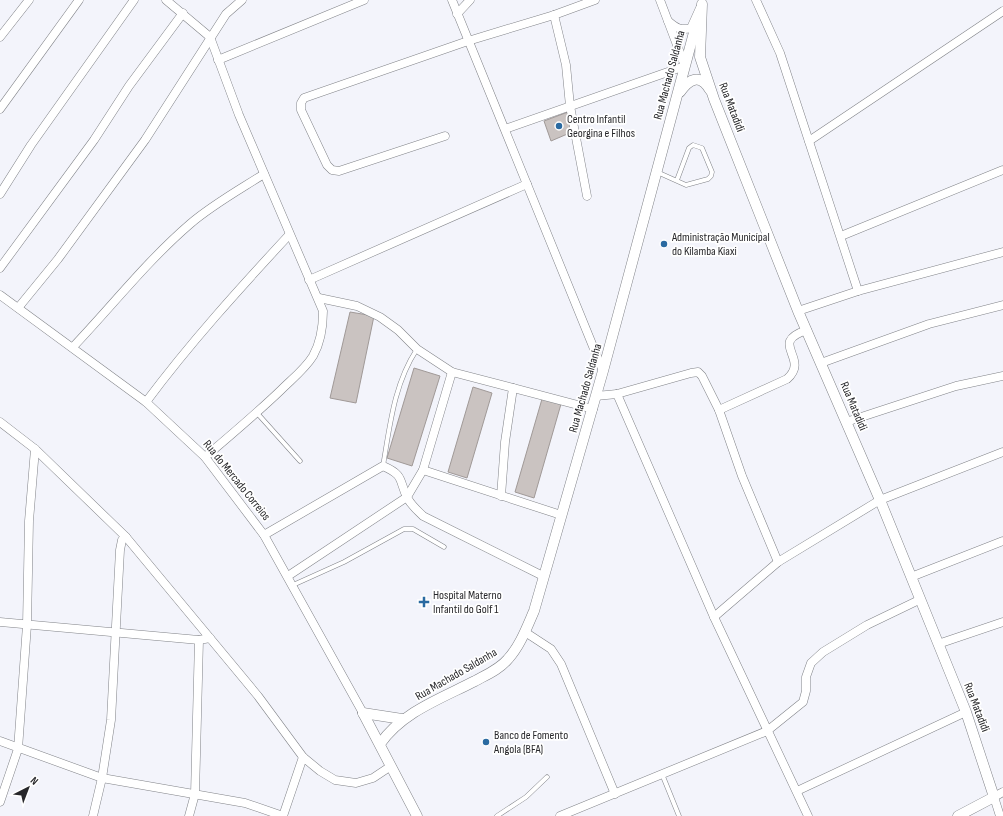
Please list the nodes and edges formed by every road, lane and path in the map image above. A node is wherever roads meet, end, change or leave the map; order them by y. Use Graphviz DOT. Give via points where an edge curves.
graph roads {
  1 [pos="29,0"];
  2 [pos="79,0"];
  3 [pos="134,0"];
  4 [pos="166,0"];
  5 [pos="364,0"];
  6 [pos="452,0"];
  7 [pos="470,0"];
  8 [pos="595,0"];
  9 [pos="660,0"];
  10 [pos="756,0"];
  11 [pos="238,1"];
  12 [pos="703,2"];
  13 [pos="1003,11"];
  14 [pos="183,13"];
  15 [pos="457,14"];
  16 [pos="554,16"];
  17 [pos="668,20"];
  18 [pos="0,37"];
  19 [pos="210,37"];
  20 [pos="468,41"];
  21 [pos="218,60"];
  22 [pos="685,66"];
  23 [pos="677,98"];
  24 [pos="714,99"];
  25 [pos="570,106"];
  26 [pos="0,109"];
  27 [pos="505,129"];
  28 [pos="445,136"];
  29 [pos="809,141"];
  30 [pos="1003,170"];
  31 [pos="657,172"];
  32 [pos="264,174"];
  33 [pos="678,180"];
  34 [pos="527,184"];
  35 [pos="0,194"];
  36 [pos="587,196"];
  37 [pos="289,236"];
  38 [pos="841,236"];
  39 [pos="1003,252"];
  40 [pos="0,268"];
  41 [pos="309,280"];
  42 [pos="858,291"];
  43 [pos="0,295"];
  44 [pos="319,298"];
  45 [pos="1003,305"];
  46 [pos="18,308"];
  47 [pos="798,311"];
  48 [pos="807,330"];
  49 [pos="73,347"];
  50 [pos="417,349"];
  51 [pos="821,363"];
  52 [pos="452,372"];
  53 [pos="604,372"];
  54 [pos="1003,376"];
  55 [pos="514,388"];
  56 [pos="617,394"];
  57 [pos="596,396"];
  58 [pos="146,402"];
  59 [pos="592,408"];
  60 [pos="719,410"];
  61 [pos="257,413"];
  62 [pos="0,422"];
  63 [pos="846,422"];
  64 [pos="35,449"];
  65 [pos="1003,452"];
  66 [pos="205,457"];
  67 [pos="300,461"];
  68 [pos="383,466"];
  69 [pos="423,470"];
  70 [pos="501,496"];
  71 [pos="407,497"];
  72 [pos="880,500"];
  73 [pos="561,515"];
  74 [pos="264,535"];
  75 [pos="126,536"];
  76 [pos="1003,541"];
  77 [pos="444,547"];
  78 [pos="778,562"];
  79 [pos="288,576"];
  80 [pos="543,576"];
  81 [pos="910,577"];
  82 [pos="293,585"];
  83 [pos="919,600"];
  84 [pos="714,617"];
  85 [pos="0,622"];
  86 [pos="1003,622"];
  87 [pos="27,625"];
  88 [pos="525,632"];
  89 [pos="116,633"];
  90 [pos="210,638"];
  91 [pos="199,640"];
  92 [pos="938,644"];
  93 [pos="966,712"];
  94 [pos="363,713"];
  95 [pos="402,719"];
  96 [pos="767,731"];
  97 [pos="0,741"];
  98 [pos="380,744"];
  99 [pos="18,749"];
  100 [pos="303,757"];
  101 [pos="391,766"];
  102 [pos="662,774"];
  103 [pos="547,777"];
  104 [pos="102,778"];
  105 [pos="797,792"];
  106 [pos="195,794"];
  107 [pos="615,794"];
  108 [pos="999,795"];
  109 [pos="0,802"];
  110 [pos="93,816"];
  111 [pos="188,816"];
  112 [pos="283,816"];
  113 [pos="417,816"];
  114 [pos="497,816"];
  115 [pos="560,816"];
  116 [pos="679,816"];
  117 [pos="808,816"];
  118 [pos="958,816"];
  119 [pos="1000,816"];
  1 -- 18 [label="street"];
  2 -- 26 [label="street"];
  3 -- 35 [label="street" via="31,145"];
  4 -- 14 [label="street"];
  5 -- 21 [label="street"];
  6 -- 15 [label="street"];
  7 -- 15 [label="street"];
  8 -- 16 [label="street"];
  9 -- 17 [label="street"];
  10 -- 29 [label="street" via="780,53"];
  11 -- 19 [label="street"];
  12 -- 17 [label="street" via="692,28 683,30"];
  12 -- 22 [label="street, Rua Machado Saldanha"];
  12 -- 24 [label="street, Rua Matadidi" via="700,56"];
  13 -- 29 [label="street"];
  14 -- 19 [label="street"];
  14 -- 40 [label="street" via="128,86 94,140"];
  15 -- 20 [label="street"];
  16 -- 20 [label="street"];
  16 -- 25 [label="street" via="566,65"];
  17 -- 22 [label="street"];
  19 -- 21 [label="street"];
  19 -- 46 [label="street" via="145,140 58,259"];
  20 -- 27 [label="street"];
  20 -- 28 [label="street" via="304,98 301,103 304,117 327,165 332,170 339,171"];
  21 -- 32 [label="street"];
  22 -- 23 [label="street, Rua Machado Saldanha"];
  22 -- 25 [label="street"];
  23 -- 24 [label="street" via="685,84 691,80 699,80 708,88"];
  23 -- 31 [label="street, Rua Machado Saldanha"];
  24 -- 47 [label="street, Rua Matadidi"];
  25 -- 27 [label="street"];
  25 -- 36 [label="street"];
  27 -- 34 [label="street"];
  29 -- 38 [label="street"];
  30 -- 38 [label="street"];
  31 -- 33 [label="lane"];
  31 -- 53 [label="street, Rua Machado Saldanha"];
  32 -- 37 [label="street"];
  32 -- 49 [label="street" via="192,222 174,238"];
  33 -- 33 [label="lane" via="686,185 711,176 712,172 702,148 693,144 689,148"];
  34 -- 41 [label="street"];
  34 -- 53 [label="street"];
  37 -- 41 [label="street"];
  37 -- 58 [label="street" via="228,300 182,354"];
  38 -- 42 [label="street"];
  39 -- 42 [label="street"];
  41 -- 44 [label="street"];
  42 -- 47 [label="street"];
  43 -- 46 [label="street, Rua do Mercado Correios"];
  44 -- 50 [label="street" via="357,306 380,317"];
  44 -- 61 [label="street" via="323,311 323,326 313,356"];
  45 -- 51 [label="street" via="929,324"];
  46 -- 49 [label="street, Rua do Mercado Correios"];
  47 -- 48 [label="street, Rua Matadidi"];
  48 -- 51 [label="street, Rua Matadidi"];
  48 -- 60 [label="street" via="790,337 789,343 796,366 794,373 787,379"];
  49 -- 58 [label="street, Rua do Mercado Correios"];
  50 -- 52 [label="street"];
  50 -- 68 [label="lane" via="407,365 396,393"];
  51 -- 63 [label="street, Rua Matadidi"];
  52 -- 55 [label="street"];
  52 -- 69 [label="street"];
  53 -- 57 [label="street, Rua Machado Saldanha"];
  54 -- 63 [label="street" via="956,386"];
  55 -- 59 [label="street"];
  55 -- 70 [label="street" via="505,442"];
  56 -- 57 [label="street"];
  56 -- 60 [label="street" via="698,372"];
  56 -- 84 [label="street"];
  57 -- 59 [label="street, Rua Machado Saldanha"];
  58 -- 66 [label="street, Rua do Mercado Correios"];
  59 -- 73 [label="street, Rua Machado Saldanha"];
  60 -- 78 [label="street" via="742,476"];
  61 -- 66 [label="street"];
  61 -- 67 [label="lane"];
  62 -- 64 [label="street"];
  63 -- 72 [label="street, Rua Matadidi"];
  64 -- 75 [label="street"];
  64 -- 87 [label="street" via="29,521"];
  65 -- 72 [label="street"];
  66 -- 74 [label="street, Rua do Mercado Correios"];
  68 -- 71 [label="street" via="395,471"];
  68 -- 74 [label="street"];
  69 -- 70 [label="street"];
  69 -- 71 [label="street"];
  70 -- 73 [label="street"];
  71 -- 79 [label="street"];
  71 -- 80 [label="street" via="423,516"];
  72 -- 78 [label="street"];
  72 -- 81 [label="street, Rua Matadidi"];
  73 -- 80 [label="street, Rua Machado Saldanha"];
  74 -- 79 [label="street, Rua do Mercado Correios"];
  75 -- 89 [label="street" via="122,540 120,550"];
  75 -- 90 [label="street"];
  76 -- 81 [label="street"];
  77 -- 82 [label="lane" via="413,529 404,529 344,562"];
  78 -- 84 [label="street"];
  79 -- 82 [label="street, Rua do Mercado Correios"];
  80 -- 88 [label="street, Rua Machado Saldanha" via="534,611"];
  81 -- 83 [label="street, Rua Matadidi"];
  82 -- 94 [label="street, Rua do Mercado Correios"];
  83 -- 92 [label="street, Rua Matadidi"];
  83 -- 96 [label="street" via="867,625 823,652 811,663 806,677 803,702"];
  84 -- 96 [label="street"];
  85 -- 87 [label="street"];
  86 -- 92 [label="street"];
  87 -- 89 [label="street"];
  87 -- 99 [label="street"];
  88 -- 95 [label="street, Rua Machado Saldanha" via="508,659 490,673"];
  88 -- 107 [label="street" via="551,650 561,664"];
  89 -- 91 [label="street"];
  89 -- 104 [label="street" via="111,720"];
  90 -- 91 [label="street"];
  90 -- 100 [label="street" via="258,696"];
  91 -- 106 [label="street"];
  92 -- 93 [label="street, Rua Matadidi"];
  93 -- 105 [label="street"];
  93 -- 108 [label="street, Rua Matadidi"];
  94 -- 95 [label="street"];
  94 -- 98 [label="street, Rua do Mercado Correios"];
  95 -- 98 [label="street, Rua Machado Saldanha"];
  96 -- 102 [label="street"];
  96 -- 105 [label="street"];
  97 -- 99 [label="street"];
  98 -- 101 [label="street, Rua do Mercado Correios"];
  99 -- 104 [label="street"];
  99 -- 109 [label="street"];
  100 -- 101 [label="street" via="335,780 349,782 373,778"];
  100 -- 112 [label="street"];
  101 -- 113 [label="street, Rua do Mercado Correios"];
  102 -- 107 [label="street"];
  102 -- 116 [label="lane"];
  103 -- 114 [label="lane" via="526,797"];
  104 -- 106 [label="street"];
  104 -- 110 [label="street"];
  105 -- 117 [label="street"];
  106 -- 111 [label="street"];
  106 -- 112 [label="street" via="245,803"];
  107 -- 115 [label="street"];
  108 -- 118 [label="street"];
  108 -- 119 [label="street, Rua Matadidi"];
}
